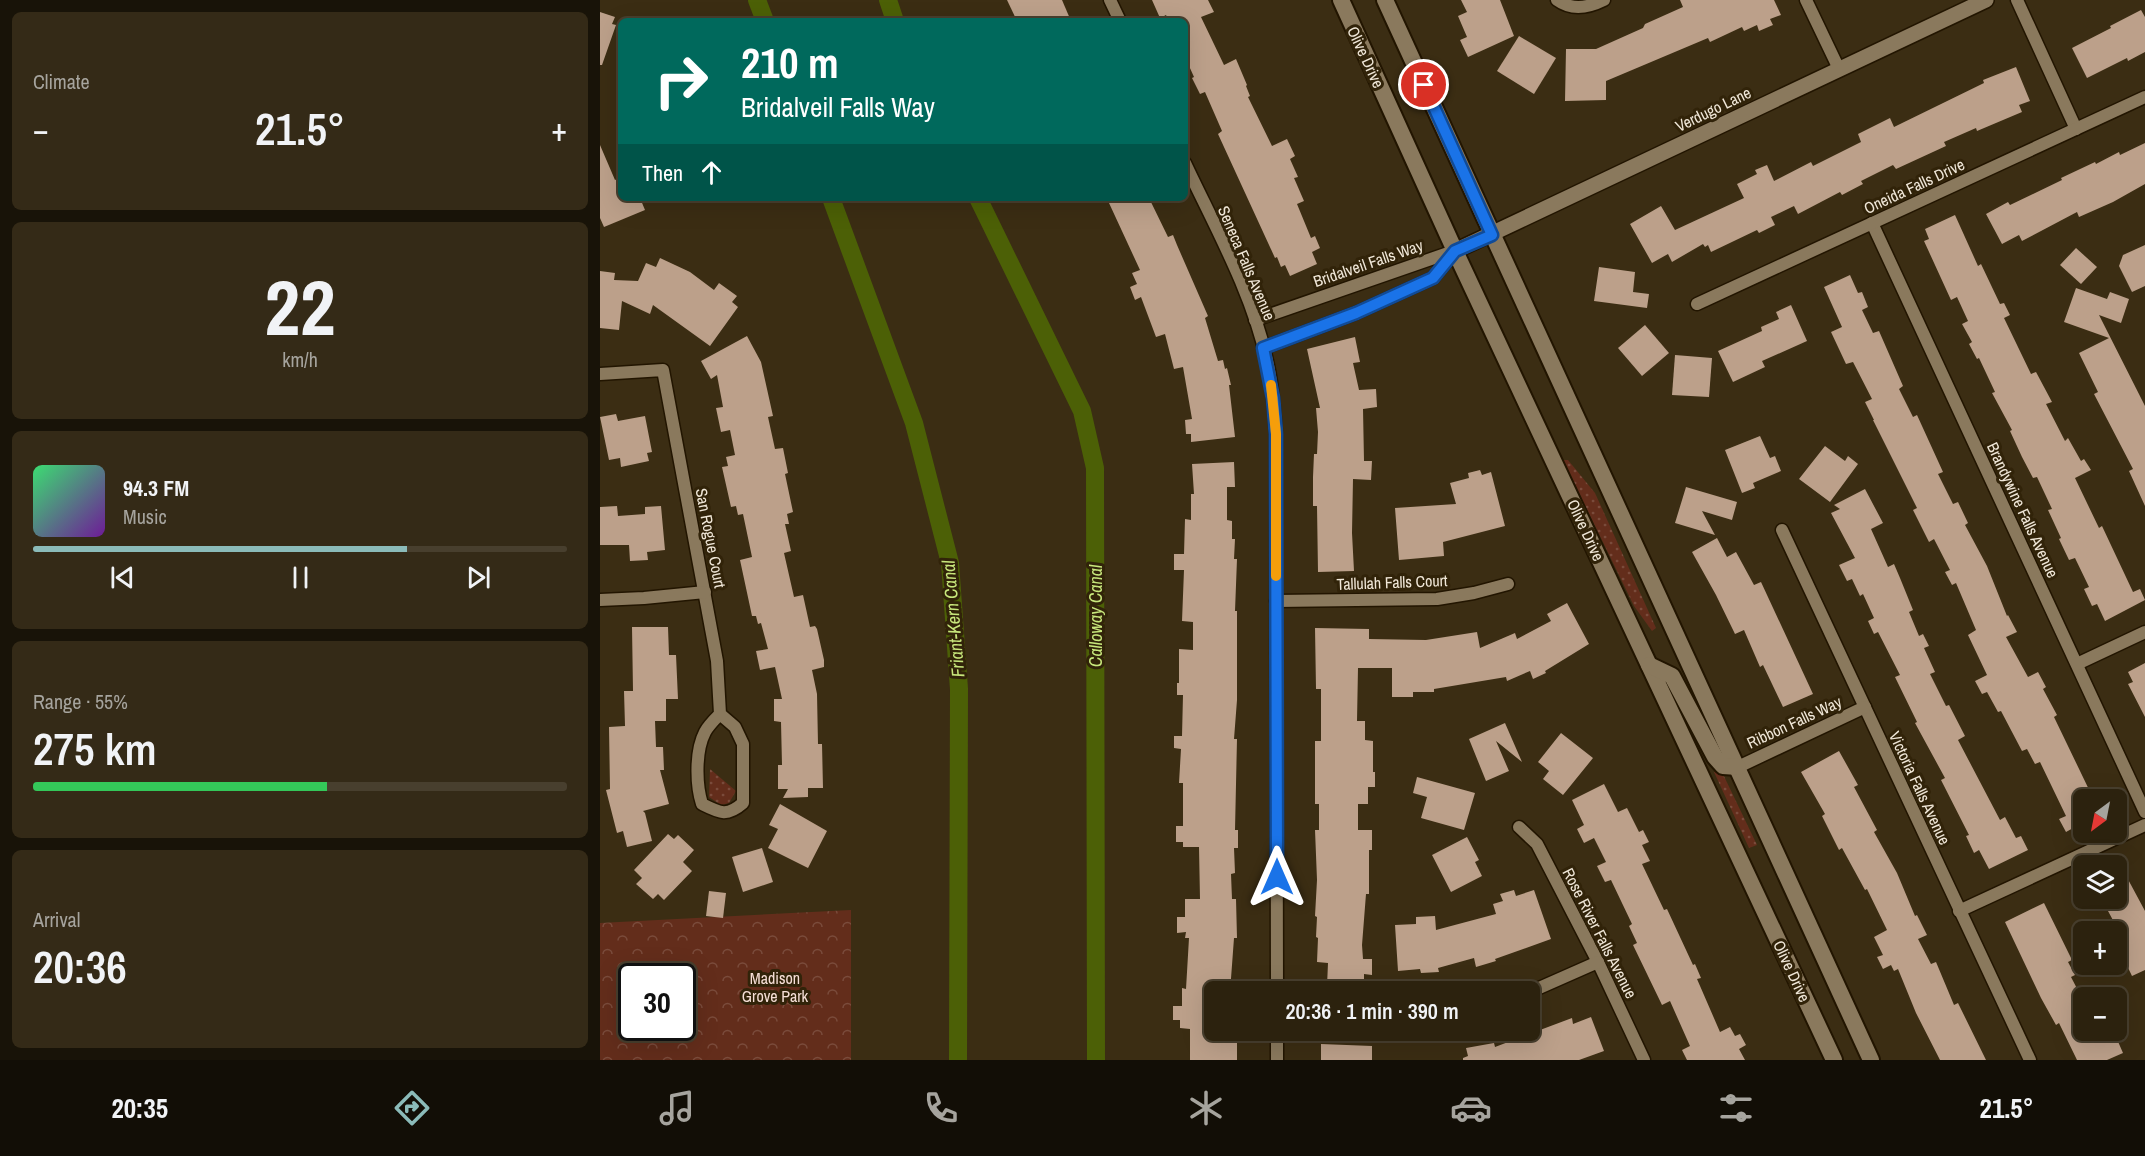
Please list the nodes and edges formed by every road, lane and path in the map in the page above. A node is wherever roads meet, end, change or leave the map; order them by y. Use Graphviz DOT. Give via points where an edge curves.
graph roads {
  1 [pos="1110,0"];
  2 [pos="1341,0"];
  3 [pos="1385,0"];
  4 [pos="1557,0"];
  5 [pos="1604,0"];
  6 [pos="1806,0"];
  7 [pos="1986,0"];
  8 [pos="2017,0"];
  9 [pos="1119,18"];
  10 [pos="1839,69"];
  11 [pos="2145,97"];
  12 [pos="2076,129"];
  13 [pos="1188,169"];
  14 [pos="1872,223"];
  15 [pos="1492,235"];
  16 [pos="1455,251"];
  17 [pos="1697,304"];
  18 [pos="1255,320"];
  19 [pos="1263,348"];
  20 [pos="600,374"];
  21 [pos="1782,530"];
  22 [pos="1508,584"];
  23 [pos="705,592"];
  24 [pos="600,600"];
  25 [pos="1276,601"];
  26 [pos="2145,632"];
  27 [pos="2077,664"];
  28 [pos="1649,665"];
  29 [pos="1864,707"];
  30 [pos="720,714"];
  31 [pos="1737,767"];
  32 [pos="2145,812"];
  33 [pos="2145,825"];
  34 [pos="1519,827"];
  35 [pos="1959,911"];
  36 [pos="1599,962"];
  37 [pos="1277,981"];
  38 [pos="1540,988"];
  39 [pos="1277,1041"];
  40 [pos="1277,1060"];
  41 [pos="1644,1060"];
  42 [pos="1833,1060"];
  43 [pos="1872,1060"];
  44 [pos="2030,1060"];
  1 -- 9 [label="street"];
  2 -- 16 [label="main road, Olive Drive"];
  3 -- 15 [label="main road"];
  4 -- 5 [label="street" via="1573,8"];
  6 -- 10 [label="street"];
  7 -- 10 [label="street, Verdugo Lane"];
  8 -- 12 [label="street"];
  10 -- 15 [label="street, Verdugo Lane"];
  11 -- 12 [label="street, Oneida Falls Drive"];
  12 -- 14 [label="street, Oneida Falls Drive"];
  13 -- 18 [label="street, Seneca Falls Avenue"];
  14 -- 17 [label="street, Oneida Falls Drive"];
  14 -- 27 [label="street, Brandywine Falls Avenue"];
  15 -- 16 [label="street, Verdugo Lane"];
  15 -- 31 [label="main road"];
  16 -- 18 [label="street, Bridalveil Falls Way"];
  16 -- 19 [label="street, Bridalveil Falls Way" via="1433,278 1356,313"];
  16 -- 28 [label="main road, Olive Drive"];
  18 -- 19 [label="street, Seneca Falls Avenue"];
  19 -- 25 [label="street, Seneca Falls Avenue" via="1276,434"];
  20 -- 23 [label="street, San Rogue Court" via="663,370"];
  21 -- 29 [label="street, Victoria Falls Avenue"];
  22 -- 25 [label="street, Tallulah Falls Court" via="1437,599"];
  23 -- 24 [label="street"];
  23 -- 30 [label="street, San Rogue Court" via="717,662"];
  25 -- 37 [label="street, Seneca Falls Avenue"];
  26 -- 27 [label="street"];
  27 -- 32 [label="street, Brandywine Falls Avenue"];
  28 -- 31 [label="main road" via="1672,676 1714,757 1723,766"];
  28 -- 42 [label="main road, Olive Drive"];
  29 -- 31 [label="street, Ribbon Falls Way"];
  29 -- 35 [label="street, Victoria Falls Avenue"];
  30 -- 30 [label="street" via="735,727 743,744 743,803 733,812 718,812 702,804 697,788 700,745 705,731"];
  31 -- 43 [label="main road"];
  33 -- 35 [label="street"];
  34 -- 36 [label="street, Rose River Falls Avenue" via="1536,844"];
  35 -- 44 [label="street, Victoria Falls Avenue"];
  36 -- 38 [label="street"];
  36 -- 41 [label="street, Rose River Falls Avenue"];
  39 -- 40 [label="street"];
}
